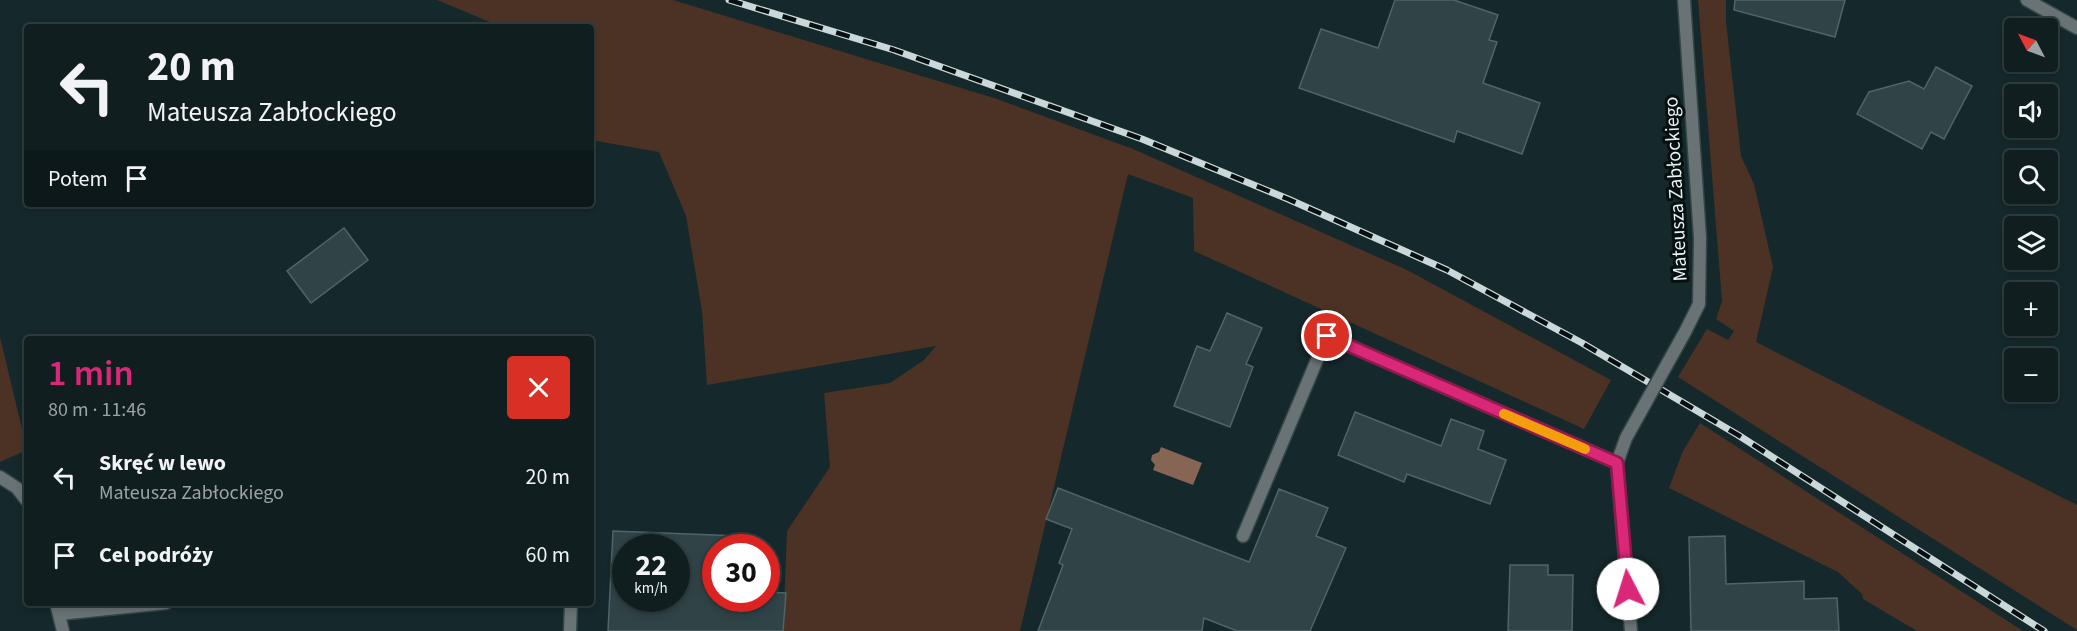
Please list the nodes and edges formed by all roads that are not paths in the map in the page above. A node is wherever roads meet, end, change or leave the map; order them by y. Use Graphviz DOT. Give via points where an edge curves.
graph roads {
  1 [pos="1684,0"];
  2 [pos="2027,0"];
  3 [pos="2077,28"];
  4 [pos="1617,463"];
  5 [pos="0,477"];
  6 [pos="24,497"];
  7 [pos="1243,536"];
  8 [pos="112,606"];
  9 [pos="571,606"];
  10 [pos="58,609"];
  11 [pos="63,631"];
  12 [pos="570,631"];
  13 [pos="1631,631"];
  1 -- 4 [label="street, Mateusza Zabłockiego, bridge" via="1700,238 1699,304 1626,438"];
  2 -- 3 [label="street"];
  4 -- 7 [label="street" via="1327,336"];
  4 -- 13 [label="street, Mateusza Zabłockiego"];
  5 -- 6 [label="street"];
  8 -- 10 [label="street"];
  9 -- 12 [label="street"];
  10 -- 11 [label="street"];
}
